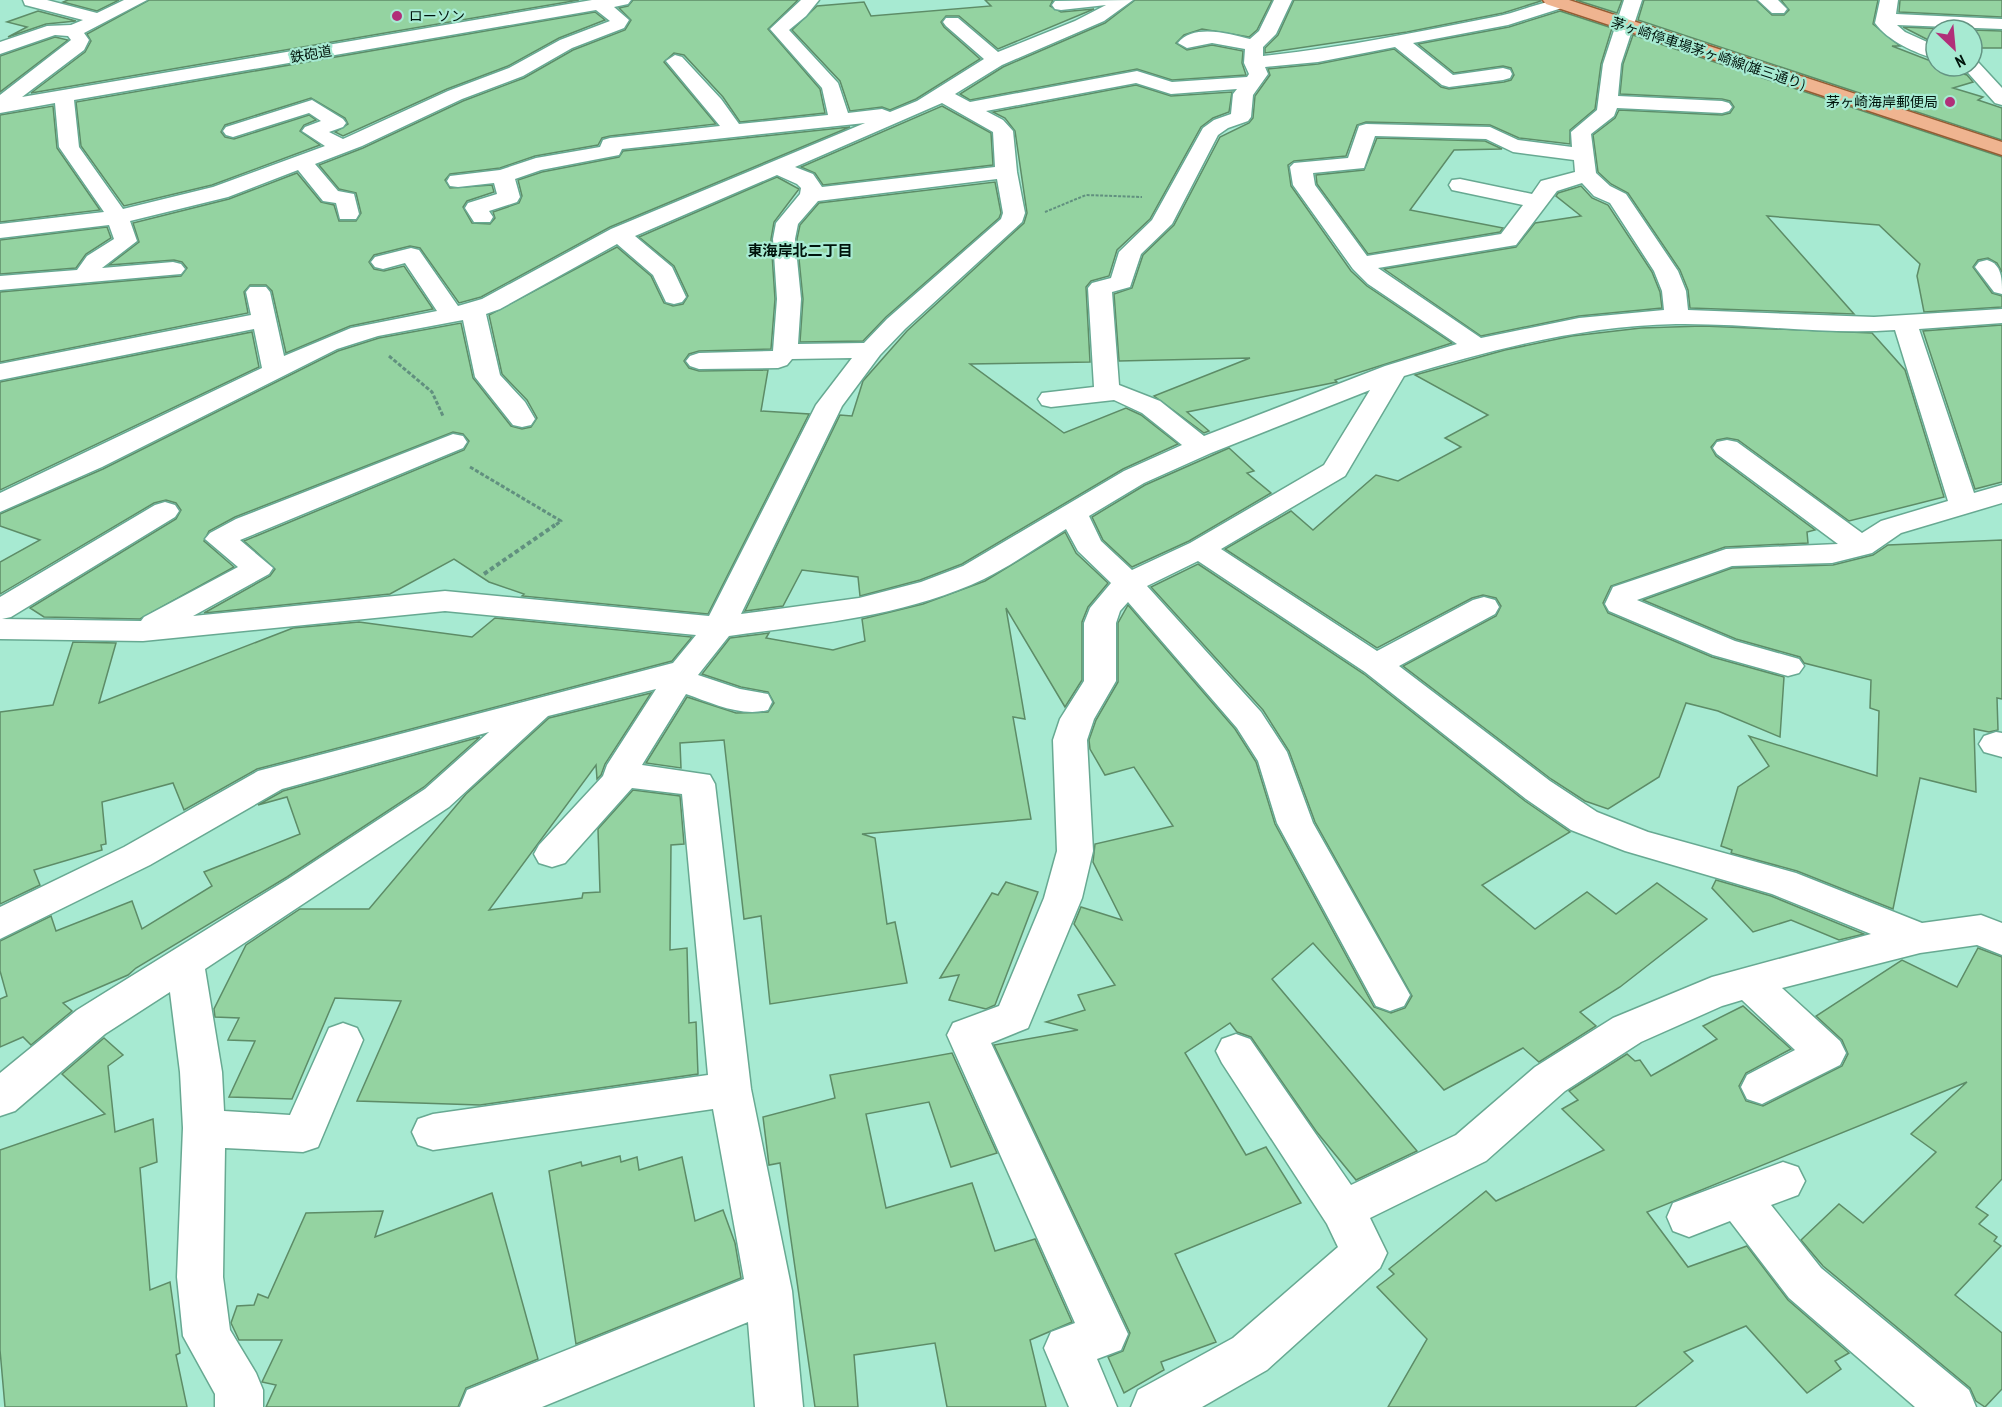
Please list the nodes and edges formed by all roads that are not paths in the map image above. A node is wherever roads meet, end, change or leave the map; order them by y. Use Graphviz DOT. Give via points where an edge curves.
graph roads {
  1 [pos="138,0"];
  2 [pos="622,0"];
  3 [pos="810,0"];
  4 [pos="1107,0"];
  5 [pos="1124,0"];
  6 [pos="1283,0"];
  7 [pos="1633,0"];
  8 [pos="1889,0"];
  9 [pos="31,1"];
  10 [pos="1555,1"];
  11 [pos="600,4"];
  12 [pos="1061,5"];
  13 [pos="98,19"];
  14 [pos="1886,19"];
  15 [pos="952,22"];
  16 [pos="2002,24"];
  17 [pos="1624,25"];
  18 [pos="74,31"];
  19 [pos="1399,41"];
  20 [pos="1187,43"];
  21 [pos="1924,47"];
  22 [pos="0,48"];
  23 [pos="996,60"];
  24 [pos="675,61"];
  25 [pos="1253,64"];
  26 [pos="1984,68"];
  27 [pos="2002,69"];
  28 [pos="1503,74"];
  29 [pos="1982,78"];
  30 [pos="942,95"];
  31 [pos="64,96"];
  32 [pos="2002,99"];
  33 [pos="1610,102"];
  34 [pos="8,106"];
  35 [pos="1722,107"];
  36 [pos="969,108"];
  37 [pos="899,116"];
  38 [pos="839,118"];
  39 [pos="233,131"];
  40 [pos="734,131"];
  41 [pos="342,147"];
  42 [pos="2002,149"];
  43 [pos="301,161"];
  44 [pos="1586,165"];
  45 [pos="777,168"];
  46 [pos="1006,172"];
  47 [pos="503,176"];
  48 [pos="458,181"];
  49 [pos="1460,185"];
  50 [pos="811,195"];
  51 [pos="1537,202"];
  52 [pos="348,214"];
  53 [pos="118,217"];
  54 [pos="482,217"];
  55 [pos="0,231"];
  56 [pos="619,234"];
  57 [pos="383,262"];
  58 [pos="1361,264"];
  59 [pos="1987,267"];
  60 [pos="173,269"];
  61 [pos="84,276"];
  62 [pos="0,283"];
  63 [pos="2002,286"];
  64 [pos="258,291"];
  65 [pos="674,297"];
  66 [pos="463,313"];
  67 [pos="2002,316"];
  68 [pos="1677,317"];
  69 [pos="264,320"];
  70 [pos="1905,323"];
  71 [pos="1477,346"];
  72 [pos="871,350"];
  73 [pos="785,352"];
  74 [pos="699,361"];
  75 [pos="275,371"];
  76 [pos="1394,371"];
  77 [pos="0,372"];
  78 [pos="1107,392"];
  79 [pos="1051,399"];
  80 [pos="522,419"];
  81 [pos="453,442"];
  82 [pos="1201,447"];
  83 [pos="1727,448"];
  84 [pos="2002,494"];
  85 [pos="0,503"];
  86 [pos="1964,505"];
  87 [pos="165,511"];
  88 [pos="1073,512"];
  89 [pos="1862,547"];
  90 [pos="1200,549"];
  91 [pos="1128,583"];
  92 [pos="1484,607"];
  93 [pos="0,610"];
  94 [pos="718,627"];
  95 [pos="0,629"];
  96 [pos="143,631"];
  97 [pos="1376,665"];
  98 [pos="1788,666"];
  99 [pos="682,676"];
  100 [pos="756,702"];
  101 [pos="537,708"];
  102 [pos="624,775"];
  103 [pos="552,854"];
  104 [pos="0,924"];
  105 [pos="1920,938"];
  106 [pos="2002,940"];
  107 [pos="185,963"];
  108 [pos="1749,982"];
  109 [pos="1390,995"];
  110 [pos="343,1040"];
  111 [pos="1236,1051"];
  112 [pos="1762,1087"];
  113 [pos="730,1089"];
  114 [pos="0,1098"];
  115 [pos="204,1128"];
  116 [pos="433,1132"];
  117 [pos="1783,1181"];
  118 [pos="1738,1198"];
  119 [pos="1343,1210"];
  120 [pos="1689,1217"];
  121 [pos="769,1292"];
  122 [pos="239,1407"];
  123 [pos="484,1407"];
  124 [pos="778,1407"];
  125 [pos="1093,1407"];
  126 [pos="1155,1407"];
  127 [pos="1952,1407"];
  1 -- 13 [label="street"];
  2 -- 11 [label="street, 鉄砲道"];
  3 -- 38 [label="street" via="779,29 831,87"];
  4 -- 12 [label="street"];
  5 -- 23 [label="street" via="1102,15"];
  6 -- 25 [label="street"];
  7 -- 17 [label="street"];
  8 -- 14 [label="street"];
  9 -- 13 [label="street"];
  10 -- 17 [label="main road, 茅ヶ崎停車場茅ヶ崎線(雄三通り)"];
  10 -- 19 [label="street" via="1508,20"];
  11 -- 31 [label="street, 鉄砲道"];
  11 -- 41 [label="street" via="620,20 618,24"];
  13 -- 18 [label="street"];
  14 -- 16 [label="street"];
  14 -- 21 [label="street" via="1884,23 1899,36"];
  15 -- 23 [label="street"];
  17 -- 33 [label="street" via="1612,64"];
  17 -- 42 [label="main road, 茅ヶ崎停車場茅ヶ崎線(雄三通り)"];
  18 -- 22 [label="street" via="53,30"];
  18 -- 34 [label="street" via="80,40 78,46 7,99"];
  19 -- 25 [label="street"];
  19 -- 28 [label="street" via="1449,81"];
  20 -- 25 [label="street" via="1213,36"];
  23 -- 30 [label="street"];
  24 -- 40 [label="street"];
  25 -- 36 [label="street" via="1171,88 1137,77"];
  25 -- 78 [label="street" via="1243,94 1241,117 1210,132 1161,224 1131,252 1122,282 1100,288"];
  26 -- 27 [label="street"];
  29 -- 32 [label="street"];
  30 -- 36 [label="street"];
  30 -- 37 [label="street"];
  31 -- 34 [label="street, 鉄砲道"];
  31 -- 53 [label="street" via="69,147"];
  33 -- 35 [label="street"];
  33 -- 44 [label="street" via="1607,112 1581,132"];
  36 -- 46 [label="street" via="1003,130"];
  37 -- 38 [label="street"];
  37 -- 45 [label="street"];
  38 -- 40 [label="street"];
  39 -- 41 [label="street" via="312,106 336,123 312,131"];
  40 -- 47 [label="street" via="610,144 612,151 536,164"];
  41 -- 43 [label="street"];
  43 -- 52 [label="street" via="331,196 346,198"];
  43 -- 53 [label="street" via="195,200"];
  44 -- 51 [label="street" via="1549,186"];
  44 -- 58 [label="street" via="1513,146 1490,133 1366,130 1357,164 1301,167 1304,185"];
  44 -- 68 [label="street" via="1602,191 1618,200 1666,271 1674,291"];
  45 -- 50 [label="street" via="805,178 812,188"];
  45 -- 56 [label="street"];
  46 -- 50 [label="street"];
  46 -- 72 [label="street" via="1014,213 1011,222"];
  47 -- 48 [label="street"];
  47 -- 54 [label="street" via="509,197 476,208"];
  49 -- 51 [label="street"];
  50 -- 73 [label="street" via="788,223 784,239 789,299"];
  51 -- 58 [label="street" via="1508,240"];
  53 -- 55 [label="street"];
  53 -- 61 [label="street" via="126,241 95,261"];
  56 -- 65 [label="street" via="664,272"];
  56 -- 66 [label="street" via="510,296"];
  57 -- 66 [label="street" via="411,255"];
  58 -- 71 [label="street" via="1376,279"];
  59 -- 63 [label="street"];
  60 -- 61 [label="street"];
  61 -- 62 [label="street"];
  64 -- 69 [label="street"];
  66 -- 75 [label="street" via="339,339"];
  66 -- 80 [label="street" via="488,377"];
  67 -- 70 [label="street"];
  68 -- 70 [label="street"];
  68 -- 71 [label="street" via="1579,325"];
  69 -- 75 [label="street"];
  69 -- 77 [label="street"];
  70 -- 86 [label="street"];
  71 -- 76 [label="street"];
  72 -- 73 [label="street"];
  72 -- 94 [label="street" via="829,405"];
  73 -- 74 [label="street" via="778,360"];
  75 -- 85 [label="street" via="85,467"];
  76 -- 82 [label="street"];
  76 -- 90 [label="street" via="1335,470"];
  78 -- 79 [label="street"];
  78 -- 82 [label="street" via="1117,392 1151,407"];
  81 -- 96 [label="street" via="220,539 258,568"];
  82 -- 88 [label="street" via="1134,477"];
  83 -- 89 [label="street"];
  84 -- 86 [label="street"];
  86 -- 89 [label="street" via="1891,527"];
  87 -- 93 [label="street"];
  88 -- 91 [label="street" via="1088,545"];
  88 -- 94 [label="street" via="974,572 932,589 859,608"];
  89 -- 98 [label="street" via="1832,554 1726,558 1624,594 1620,604 1724,648"];
  90 -- 91 [label="street"];
  90 -- 97 [label="street"];
  91 -- 109 [label="street" via="1249,720 1275,760 1295,823"];
  91 -- 125 [label="street" via="1105,608 1100,623 1100,681 1077,718 1070,740 1075,851 1063,898 1014,1017 967,1035 1104,1334 1068,1348"];
  92 -- 97 [label="street"];
  94 -- 96 [label="street" via="446,601"];
  94 -- 99 [label="street"];
  95 -- 96 [label="street"];
  97 -- 105 [label="street" via="1584,821 1638,842 1784,882"];
  99 -- 100 [label="street" via="737,700"];
  99 -- 101 [label="street"];
  99 -- 102 [label="street" via="619,774"];
  101 -- 104 [label="street" via="270,780 136,856"];
  101 -- 107 [label="street" via="437,798"];
  102 -- 103 [label="street"];
  102 -- 113 [label="street" via="698,784"];
  105 -- 106 [label="street" via="1981,930"];
  105 -- 108 [label="street"];
  107 -- 114 [label="street" via="91,1022"];
  107 -- 115 [label="street" via="201,1072"];
  108 -- 112 [label="street" via="1826,1053"];
  108 -- 119 [label="street" via="1712,993 1627,1030 1550,1079 1471,1148"];
  110 -- 115 [label="street" via="303,1134"];
  111 -- 119 [label="street"];
  113 -- 116 [label="street"];
  113 -- 121 [label="street"];
  115 -- 122 [label="street" via="200,1277 205,1324 207,1336 239,1390"];
  117 -- 118 [label="street"];
  118 -- 120 [label="street"];
  118 -- 127 [label="street" via="1805,1283"];
  119 -- 126 [label="street" via="1364,1253 1250,1354"];
  121 -- 123 [label="street"];
  121 -- 124 [label="street"];
}
